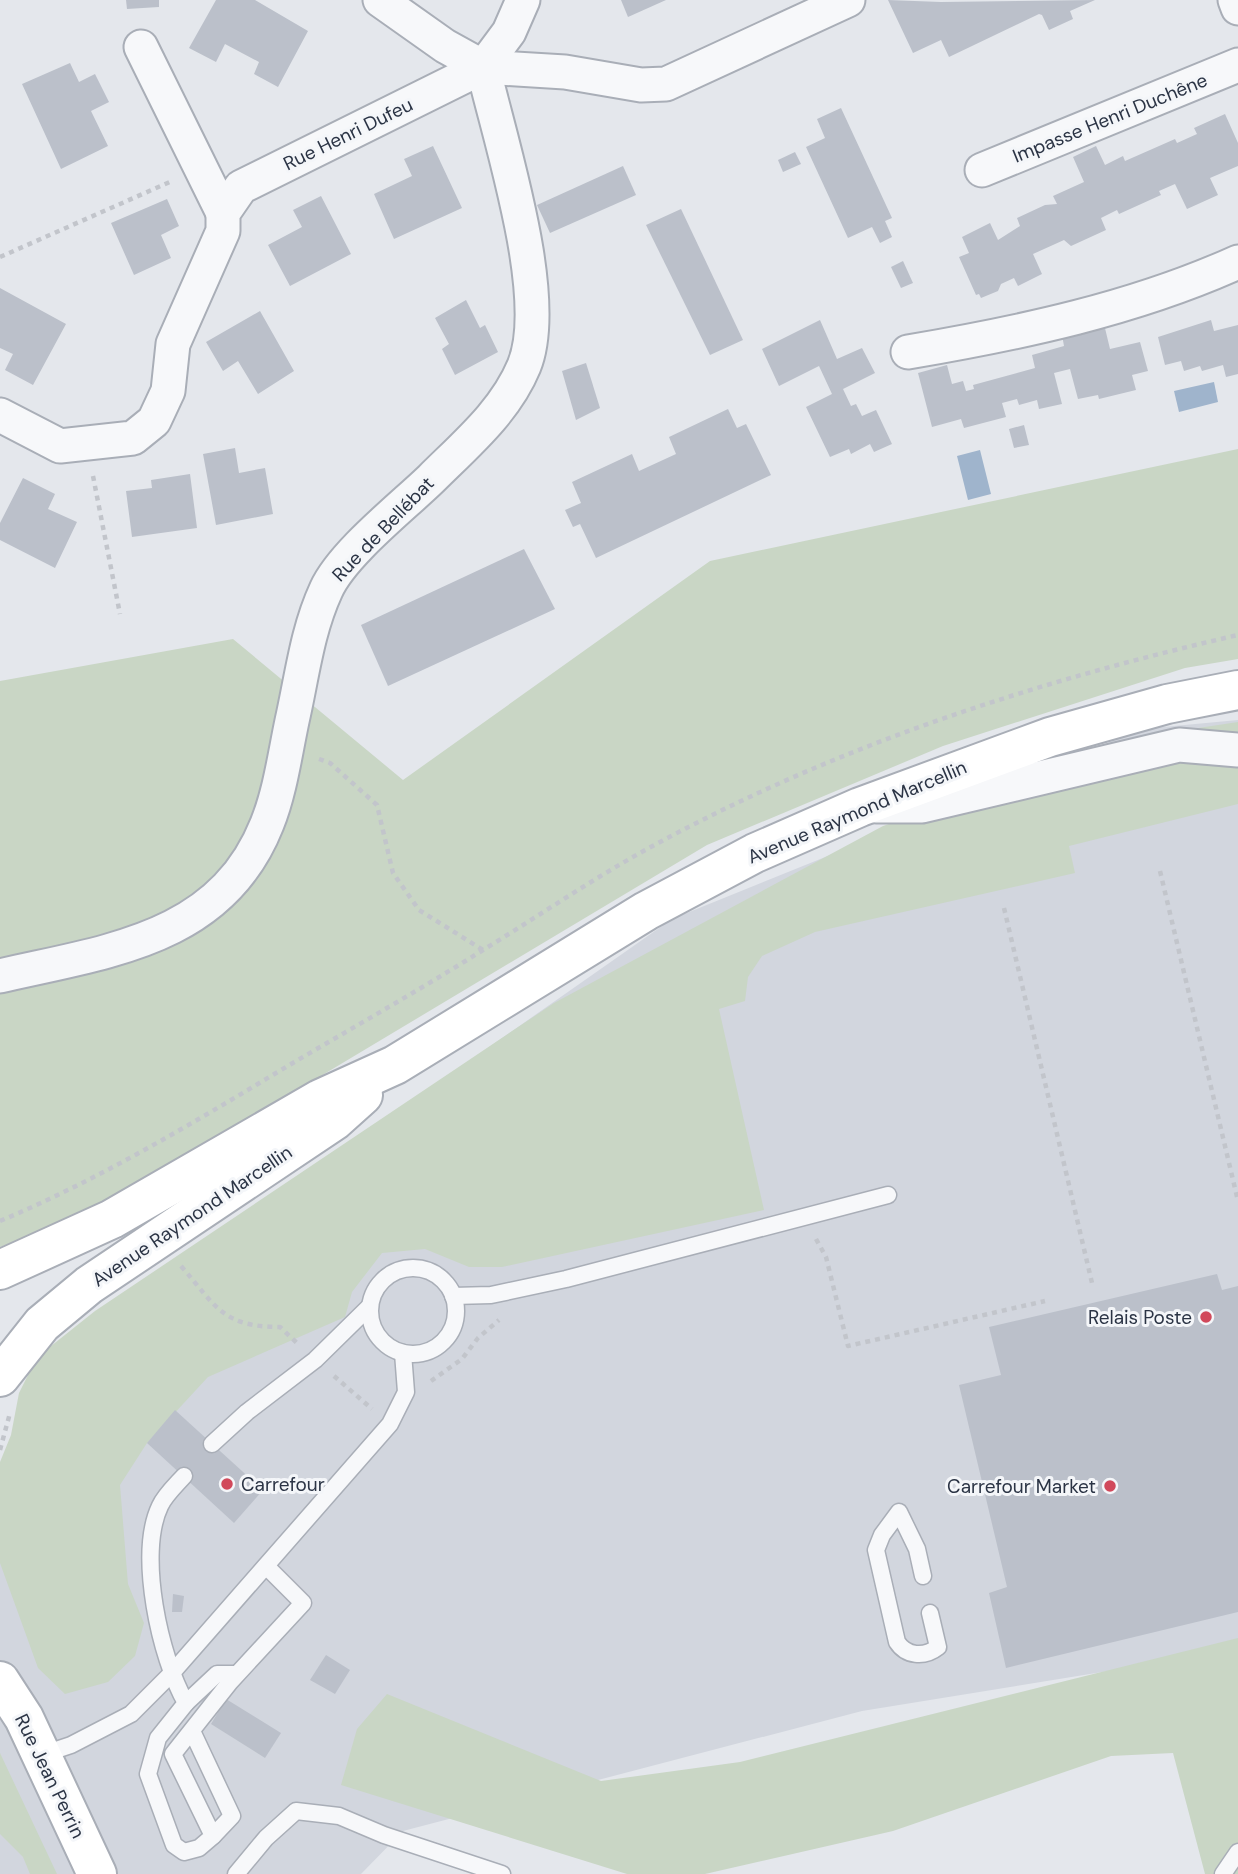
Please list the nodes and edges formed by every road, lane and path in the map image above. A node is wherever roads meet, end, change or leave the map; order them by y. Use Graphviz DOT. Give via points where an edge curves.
graph roads {
  1 [pos="380,0"];
  2 [pos="523,0"];
  3 [pos="848,0"];
  4 [pos="1235,0"];
  5 [pos="1238,8"];
  6 [pos="141,47"];
  7 [pos="1238,65"];
  8 [pos="483,67"];
  9 [pos="202,168"];
  10 [pos="982,170"];
  11 [pos="223,213"];
  12 [pos="0,257"];
  13 [pos="1238,262"];
  14 [pos="908,352"];
  15 [pos="0,415"];
  16 [pos="87,444"];
  17 [pos="120,614"];
  18 [pos="1238,635"];
  19 [pos="1238,690"];
  20 [pos="285,748"];
  21 [pos="1238,750"];
  22 [pos="860,807"];
  23 [pos="1160,871"];
  24 [pos="1004,908"];
  25 [pos="483,950"];
  26 [pos="0,976"];
  27 [pos="395,1065"];
  28 [pos="888,1195"];
  29 [pos="1238,1201"];
  30 [pos="0,1222"];
  31 [pos="812,1236"];
  32 [pos="171,1260"];
  33 [pos="0,1270"];
  34 [pos="1092,1283"];
  35 [pos="453,1296"];
  36 [pos="1045,1301"];
  37 [pos="370,1306"];
  38 [pos="502,1317"];
  39 [pos="404,1353"];
  40 [pos="316,1360"];
  41 [pos="0,1377"];
  42 [pos="428,1392"];
  43 [pos="390,1424"];
  44 [pos="212,1444"];
  45 [pos="184,1476"];
  46 [pos="266,1566"];
  47 [pos="923,1576"];
  48 [pos="930,1613"];
  49 [pos="0,1652"];
  50 [pos="171,1674"];
  51 [pos="236,1674"];
  52 [pos="0,1681"];
  53 [pos="186,1703"];
  54 [pos="24,1718"];
  55 [pos="192,1731"];
  56 [pos="41,1755"];
  57 [pos="213,1836"];
  58 [pos="1238,1852"];
  59 [pos="97,1874"];
  60 [pos="236,1874"];
  61 [pos="502,1874"];
  62 [pos="1223,1874"];
  1 -- 8 [label="street"];
  2 -- 8 [label="street" via="509,32"];
  3 -- 8 [label="street" via="666,84"];
  4 -- 5 [label="street"];
  6 -- 9 [label="street"];
  7 -- 10 [label="street, Impasse Henri Duchêne"];
  8 -- 11 [label="street, Rue Henri Dufeu" via="241,187"];
  8 -- 20 [label="street, Rue de Bellébat" via="528,260 533,306 525,365 489,422 327,587 310,633"];
  9 -- 11 [label="street"];
  9 -- 12 [label="path"];
  11 -- 16 [label="street, Rue Henri Dufeu" via="223,231 173,344 168,391 154,421 133,438"];
  13 -- 14 [label="street" via="1204,278 1115,306 998,337"];
  15 -- 16 [label="street, Rue Henri Dufeu" via="60,446"];
  16 -- 17 [label="path"];
  18 -- 25 [label="path" via="1019,691 831,762 662,841 576,889"];
  19 -- 22 [label="main road, Avenue Raymond Marcellin" via="1167,704 1050,737"];
  20 -- 25 [label="path" via="330,763 377,805 393,873 419,910"];
  20 -- 26 [label="street, Rue de Bellébat" via="268,821 240,876 219,897 139,943"];
  21 -- 22 [label="street" via="1179,746 922,806"];
  22 -- 27 [label="main road, Avenue Raymond Marcellin" via="755,853 646,911"];
  23 -- 29 [label="path"];
  24 -- 34 [label="path"];
  25 -- 30 [label="path" via="82,1185"];
  27 -- 33 [label="main road, Avenue Raymond Marcellin" via="320,1099 112,1220"];
  27 -- 41 [label="main road, Avenue Raymond Marcellin" via="334,1121 89,1285 41,1324"];
  28 -- 35 [label="lane" via="565,1279 491,1295"];
  31 -- 36 [label="path" via="826,1257 848,1346"];
  32 -- 40 [label="path" via="229,1319 251,1327 280,1327"];
  35 -- 37 [label="lane" via="446,1282 432,1272 400,1269 380,1283"];
  35 -- 39 [label="lane" via="456,1312 445,1340 418,1354"];
  37 -- 39 [label="lane" via="372,1327 384,1344"];
  37 -- 40 [label="lane"];
  38 -- 42 [label="path" via="462,1359 437,1375"];
  39 -- 43 [label="lane" via="407,1392"];
  40 -- 43 [label="path"];
  40 -- 44 [label="lane"];
  43 -- 46 [label="lane"];
  45 -- 50 [label="lane" via="161,1505 152,1533 154,1605"];
  46 -- 50 [label="lane"];
  46 -- 51 [label="lane" via="303,1603"];
  47 -- 48 [label="lane" via="917,1549 899,1512 876,1550 903,1651 913,1655 938,1647"];
  49 -- 54 [label="main road"];
  50 -- 53 [label="lane"];
  50 -- 56 [label="lane" via="131,1714"];
  51 -- 53 [label="lane" via="217,1674"];
  51 -- 55 [label="lane"];
  52 -- 54 [label="main road, Rue Jean Perrin"];
  53 -- 57 [label="lane" via="159,1738 148,1773 174,1845 184,1852 199,1848"];
  54 -- 56 [label="main road, Rue Jean Perrin"];
  55 -- 57 [label="lane" via="173,1754"];
  55 -- 57 [label="lane" via="232,1816"];
  56 -- 59 [label="main road, Rue Jean Perrin"];
  58 -- 62 [label="lane"];
  60 -- 61 [label="lane" via="296,1811 339,1816"];
}
